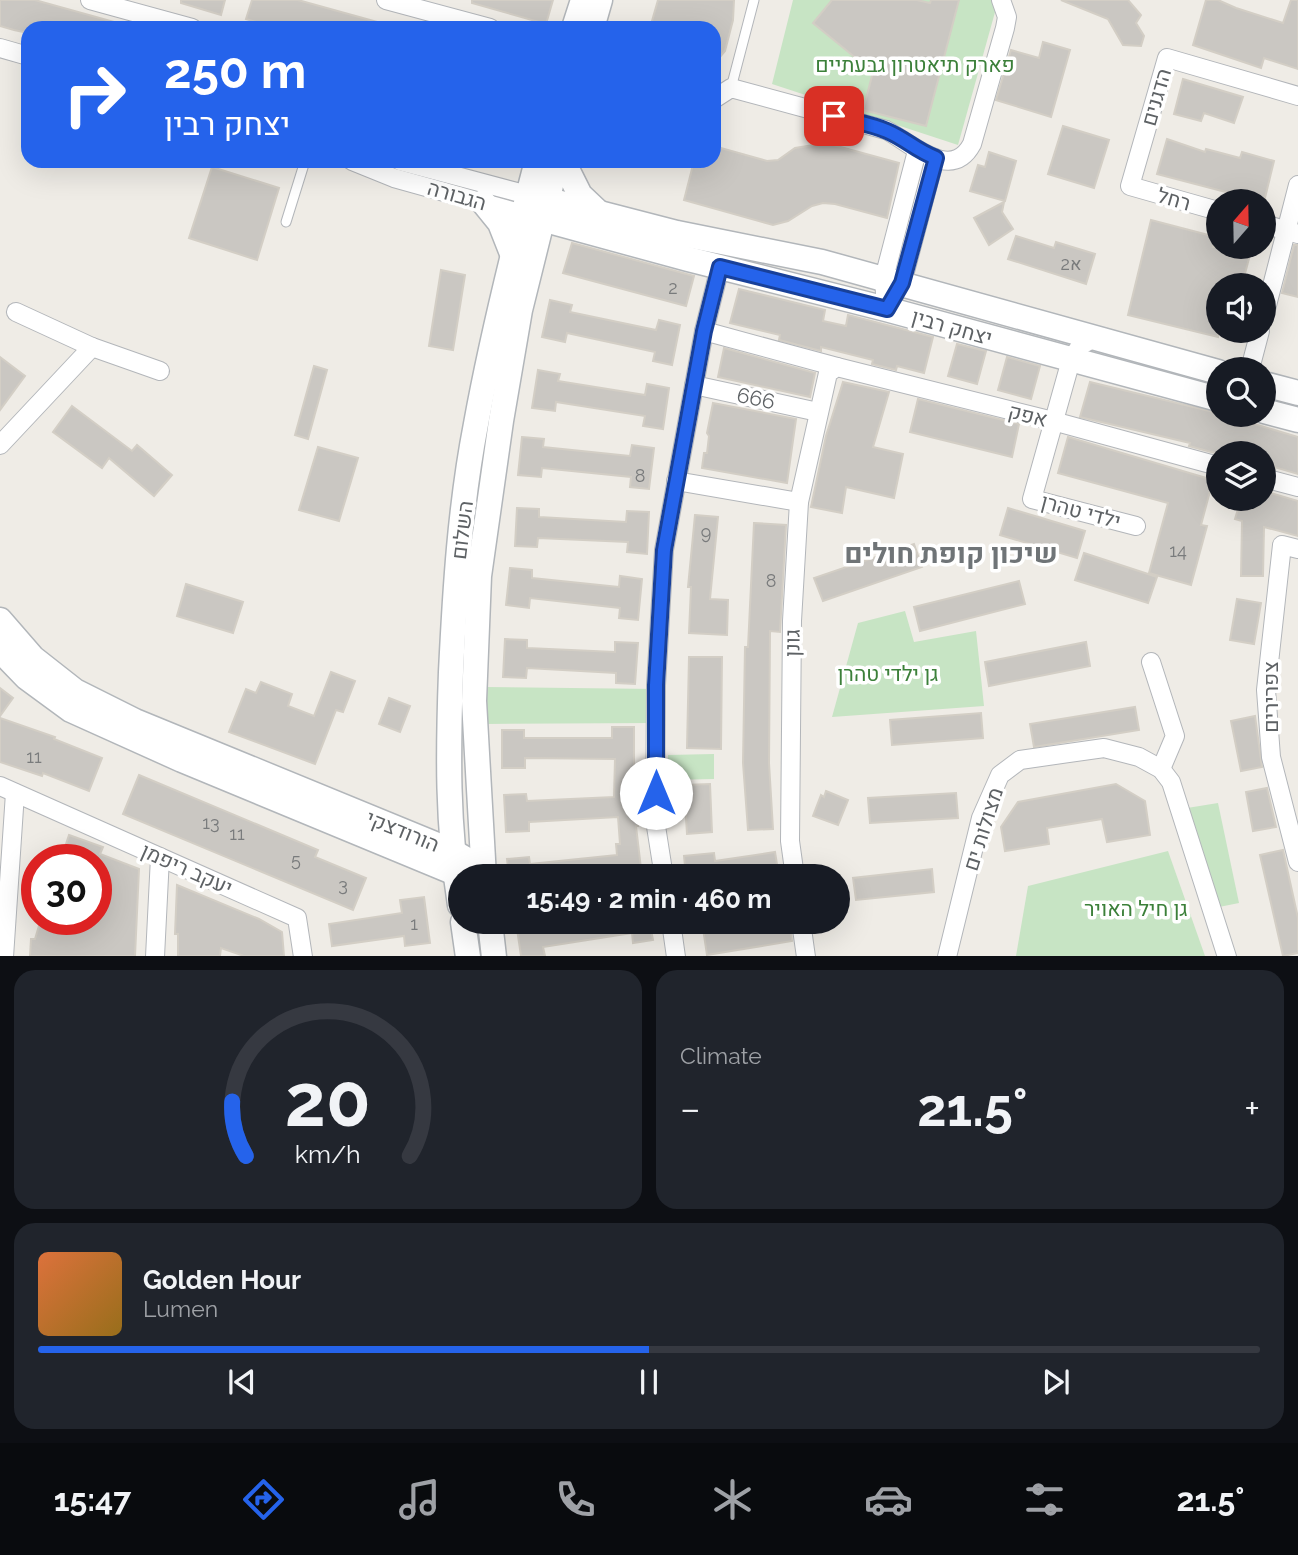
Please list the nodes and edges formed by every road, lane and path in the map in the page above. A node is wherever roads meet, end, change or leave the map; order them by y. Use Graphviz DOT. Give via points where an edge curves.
graph roads {
  1 [pos="90,0"];
  2 [pos="386,0"];
  3 [pos="583,0"];
  4 [pos="600,0"];
  5 [pos="754,0"];
  6 [pos="1001,0"];
  7 [pos="166,21"];
  8 [pos="464,21"];
  9 [pos="576,21"];
  10 [pos="594,21"];
  11 [pos="0,48"];
  12 [pos="21,54"];
  13 [pos="731,88"];
  14 [pos="721,94"];
  15 [pos="1298,96"];
  16 [pos="917,151"];
  17 [pos="936,158"];
  18 [pos="303,168"];
  19 [pos="369,168"];
  20 [pos="421,168"];
  21 [pos="537,168"];
  22 [pos="556,168"];
  23 [pos="564,168"];
  24 [pos="1130,186"];
  25 [pos="1298,186"];
  26 [pos="483,202"];
  27 [pos="536,207"];
  28 [pos="1206,208"];
  29 [pos="599,214"];
  30 [pos="286,222"];
  31 [pos="1292,232"];
  32 [pos="513,256"];
  33 [pos="720,267"];
  34 [pos="893,280"];
  35 [pos="1276,281"];
  36 [pos="887,309"];
  37 [pos="16,312"];
  38 [pos="704,331"];
  39 [pos="1094,338"];
  40 [pos="92,347"];
  41 [pos="1071,360"];
  42 [pos="837,367"];
  43 [pos="1206,369"];
  44 [pos="160,370"];
  45 [pos="694,385"];
  46 [pos="1276,387"];
  47 [pos="1298,393"];
  48 [pos="1206,396"];
  49 [pos="818,412"];
  50 [pos="1276,414"];
  51 [pos="1298,420"];
  52 [pos="1054,421"];
  53 [pos="0,445"];
  54 [pos="1206,463"];
  55 [pos="676,481"];
  56 [pos="1276,481"];
  57 [pos="1298,487"];
  58 [pos="799,502"];
  59 [pos="1136,526"];
  60 [pos="1298,549"];
  61 [pos="0,620"];
  62 [pos="0,650"];
  63 [pos="1150,662"];
  64 [pos="1161,769"];
  65 [pos="8,789"];
  66 [pos="160,857"];
  67 [pos="453,862"];
  68 [pos="1298,862"];
  69 [pos="459,864"];
  70 [pos="483,864"];
  71 [pos="662,864"];
  72 [pos="793,864"];
  73 [pos="465,934"];
  74 [pos="491,934"];
  75 [pos="673,934"];
  76 [pos="803,934"];
  77 [pos="4,956"];
  78 [pos="155,956"];
  79 [pos="303,956"];
  80 [pos="468,956"];
  81 [pos="494,956"];
  82 [pos="676,956"];
  83 [pos="806,956"];
  84 [pos="947,956"];
  85 [pos="1227,956"];
  1 -- 7 [label="street"];
  2 -- 8 [label="street"];
  3 -- 9 [label="main road"];
  4 -- 10 [label="main road"];
  5 -- 13 [label="lane"];
  6 -- 17 [label="street" via="1007,17 1005,28 972,144 960,159"];
  11 -- 12 [label="street"];
  13 -- 14 [label="street"];
  13 -- 16 [label="street" via="886,130"];
  15 -- 24 [label="street, הדגנים" via="1167,58"];
  16 -- 17 [label="street"];
  16 -- 34 [label="street"];
  17 -- 34 [label="street"];
  18 -- 30 [label="lane"];
  19 -- 26 [label="street, הגבורה"];
  20 -- 27 [label="street, הגבורה"];
  21 -- 27 [label="main road, השלום"];
  22 -- 27 [label="main road, השלום"];
  23 -- 29 [label="main road" via="580,195"];
  24 -- 28 [label="street, רחל"];
  25 -- 31 [label="street"];
  26 -- 27 [label="street, הגבורה"];
  26 -- 32 [label="main road" via="500,223"];
  27 -- 29 [label="main road, יצחק רבין"];
  27 -- 32 [label="main road, השלום"];
  27 -- 33 [label="main road, יצחק רבין"];
  27 -- 70 [label="main road, השלום" via="479,576 474,701"];
  29 -- 34 [label="main road, יצחק רבין"];
  31 -- 35 [label="street"];
  32 -- 67 [label="main road, השלום" via="475,427 455,579 448,757"];
  33 -- 36 [label="main road, יצחק רבין"];
  33 -- 38 [label="street"];
  34 -- 36 [label="street"];
  34 -- 39 [label="main road, יצחק רבין"];
  36 -- 41 [label="main road, יצחק רבין"];
  37 -- 40 [label="street"];
  38 -- 42 [label="street, אפק"];
  38 -- 45 [label="street"];
  39 -- 41 [label="street" via="1080,346"];
  39 -- 43 [label="main road, יצחק רבין"];
  40 -- 44 [label="street"];
  40 -- 53 [label="street"];
  41 -- 48 [label="main road, יצחק רבין"];
  41 -- 52 [label="street, ילדי טהרן"];
  42 -- 49 [label="street" via="828,373"];
  42 -- 52 [label="street, אפק"];
  45 -- 49 [label="street, 666"];
  45 -- 55 [label="street"];
  46 -- 47 [label="main road"];
  49 -- 58 [label="street, גונן"];
  50 -- 51 [label="main road"];
  52 -- 54 [label="street, אפק"];
  52 -- 59 [label="street, ילדי טהרן" via="1032,499"];
  55 -- 58 [label="street"];
  55 -- 71 [label="street" via="664,550 656,685 655,820"];
  56 -- 57 [label="street"];
  58 -- 72 [label="street, גונן" via="792,635"];
  60 -- 68 [label="street, צפרירים" via="1282,545 1266,690 1271,757"];
  61 -- 67 [label="main road, הורודצקי" via="33,658 75,691"];
  62 -- 67 [label="main road, הורודצקי" via="26,677 71,710 182,760"];
  63 -- 64 [label="street" via="1175,736"];
  64 -- 84 [label="street, מצולות ים" via="1139,757 1104,748 1020,760 1000,775 981,818"];
  64 -- 85 [label="street" via="1171,782"];
  65 -- 66 [label="street, יעקב ריפמן"];
  65 -- 77 [label="street"];
  66 -- 78 [label="street"];
  66 -- 79 [label="street, יעקב ריפמן" via="296,918"];
  67 -- 69 [label="main road, הורודצקי"];
  73 -- 80 [label="main road"];
  74 -- 81 [label="main road"];
  75 -- 82 [label="street"];
  76 -- 83 [label="street"];
}
